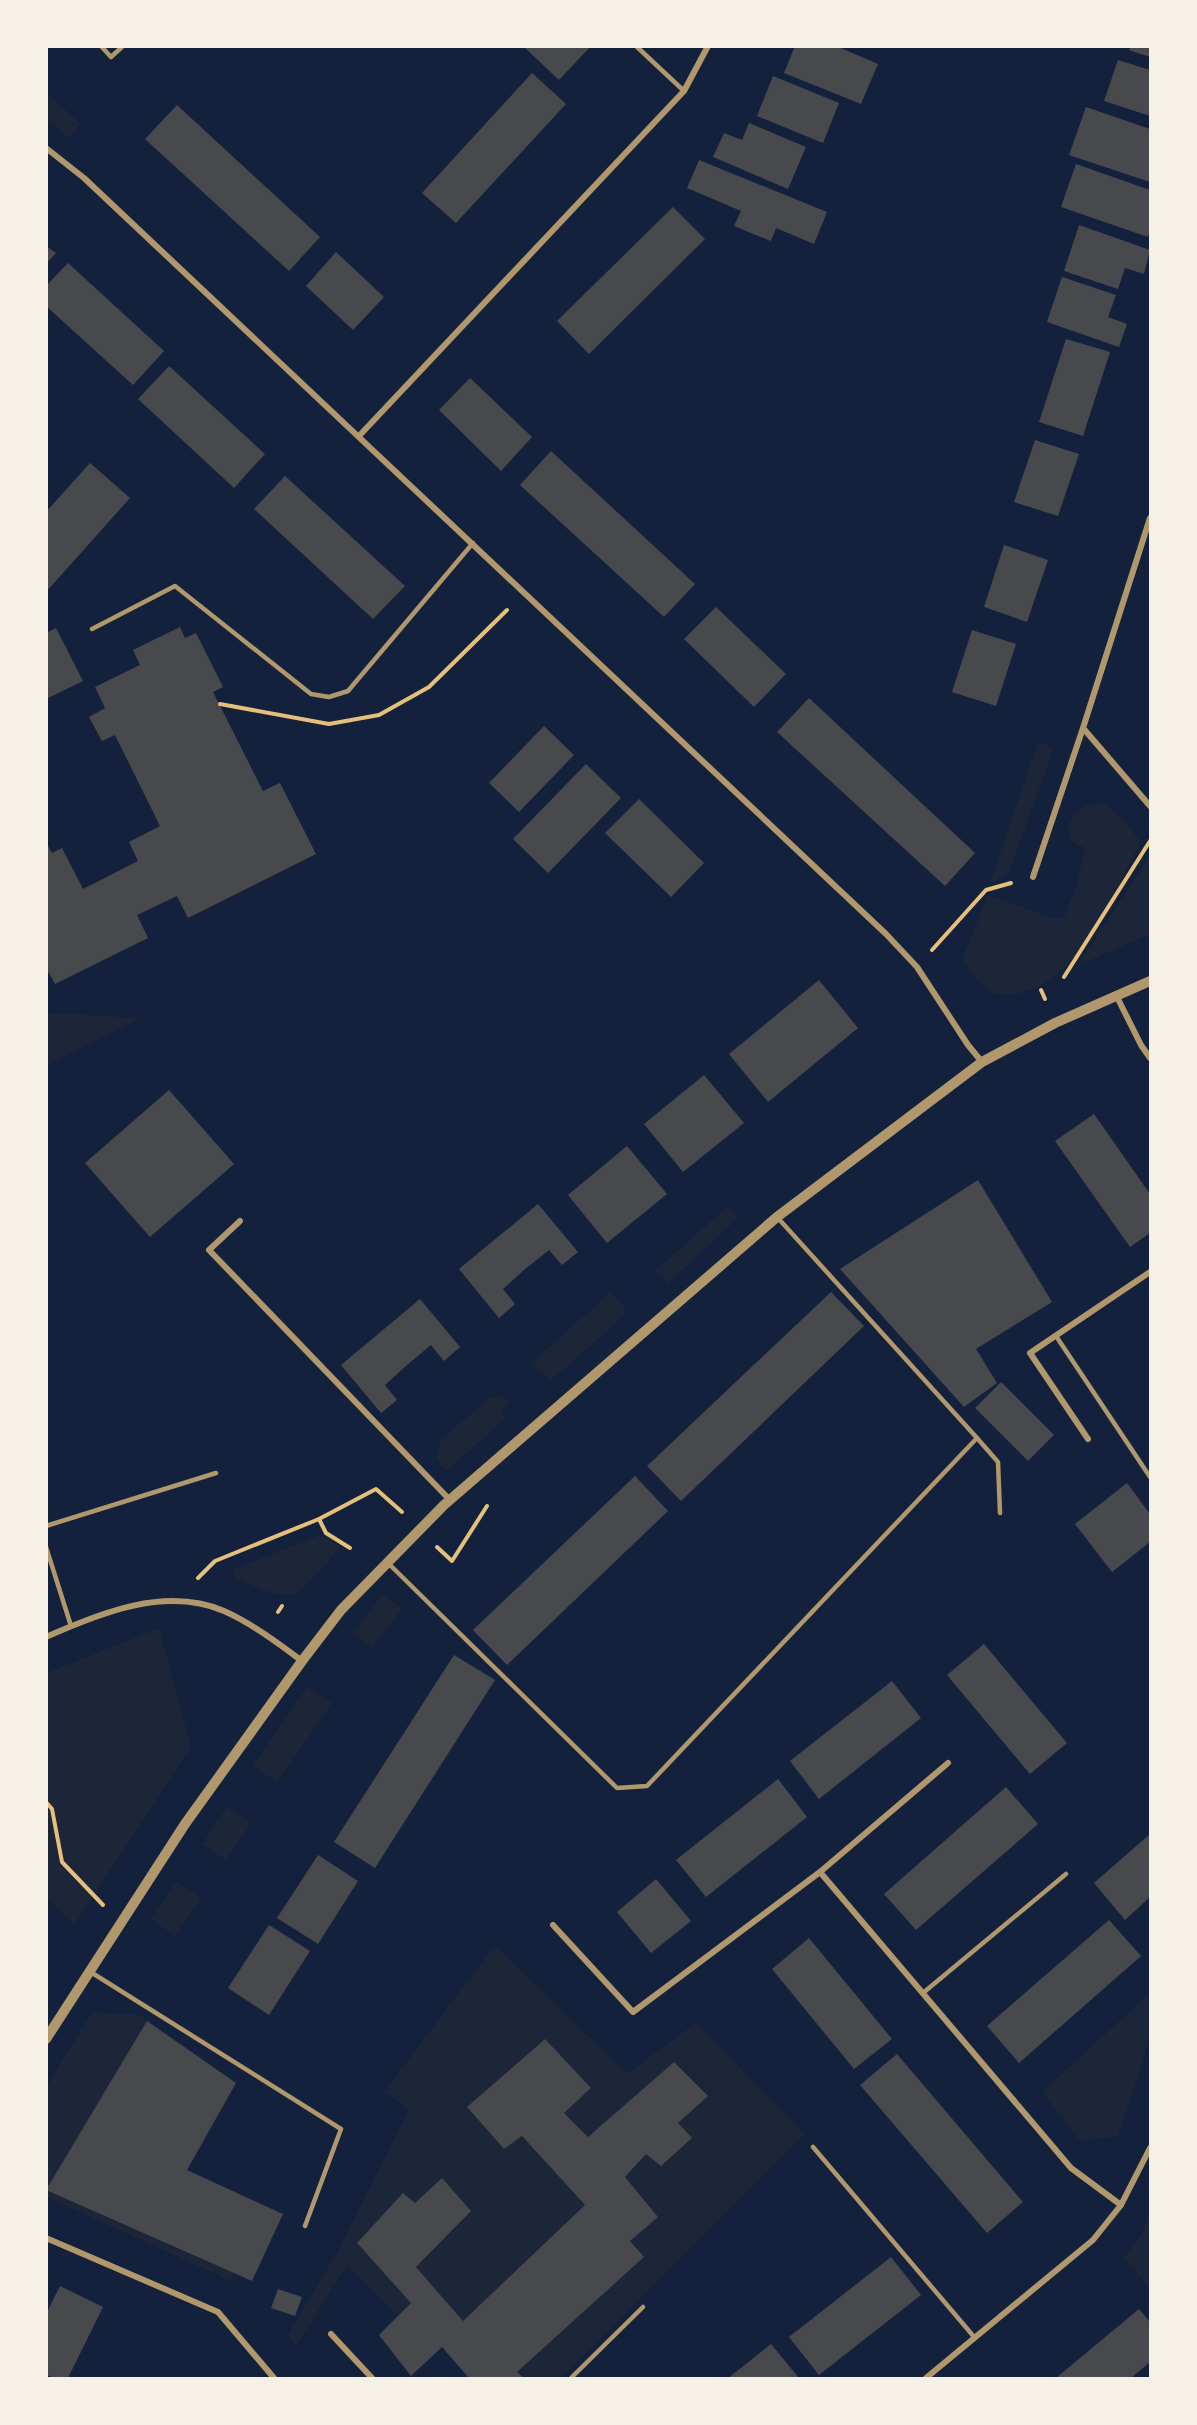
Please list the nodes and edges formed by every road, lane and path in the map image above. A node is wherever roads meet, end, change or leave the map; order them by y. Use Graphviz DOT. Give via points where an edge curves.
graph roads {
  1 [pos="101,46"];
  2 [pos="123,46"];
  3 [pos="636,46"];
  4 [pos="708,46"];
  5 [pos="684,91"];
  6 [pos="46,148"];
  7 [pos="359,436"];
  8 [pos="1150,518"];
  9 [pos="472,543"];
  10 [pos="92,629"];
  11 [pos="1083,728"];
  12 [pos="1150,806"];
  13 [pos="1150,841"];
  14 [pos="1033,877"];
  15 [pos="917,967"];
  16 [pos="1064,976"];
  17 [pos="1150,981"];
  18 [pos="1041,990"];
  19 [pos="1117,997"];
  20 [pos="1045,999"];
  21 [pos="1150,1058"];
  22 [pos="982,1062"];
  23 [pos="777,1217"];
  24 [pos="240,1221"];
  25 [pos="1150,1272"];
  26 [pos="1056,1336"];
  27 [pos="977,1438"];
  28 [pos="1088,1439"];
  29 [pos="216,1473"];
  30 [pos="1150,1477"];
  31 [pos="449,1499"];
  32 [pos="1000,1513"];
  33 [pos="403,1514"];
  34 [pos="319,1519"];
  35 [pos="46,1526"];
  36 [pos="434,1544"];
  37 [pos="46,1547"];
  38 [pos="350,1548"];
  39 [pos="460,1548"];
  40 [pos="387,1562"];
  41 [pos="196,1579"];
  42 [pos="282,1606"];
  43 [pos="278,1612"];
  44 [pos="71,1626"];
  45 [pos="46,1637"];
  46 [pos="302,1661"];
  47 [pos="948,1763"];
  48 [pos="46,1802"];
  49 [pos="820,1872"];
  50 [pos="1066,1874"];
  51 [pos="119,1923"];
  52 [pos="553,1925"];
  53 [pos="90,1971"];
  54 [pos="923,1993"];
  55 [pos="46,2039"];
  56 [pos="813,2147"];
  57 [pos="1150,2148"];
  58 [pos="1121,2205"];
  59 [pos="304,2226"];
  60 [pos="46,2238"];
  61 [pos="643,2307"];
  62 [pos="331,2334"];
  63 [pos="975,2338"];
  64 [pos="274,2379"];
  65 [pos="372,2379"];
  66 [pos="571,2379"];
  67 [pos="926,2379"];
  1 -- 2 [label="lane" via="111,57"];
  3 -- 5 [label="lane"];
  4 -- 5 [label="street"];
  5 -- 7 [label="street"];
  6 -- 7 [label="street" via="84,178"];
  7 -- 9 [label="street"];
  8 -- 11 [label="street"];
  9 -- 10 [label="lane" via="348,691 329,697 311,694 175,586"];
  9 -- 15 [label="street"];
  11 -- 12 [label="street"];
  11 -- 14 [label="street"];
  13 -- 16 [label="path"];
  14 -- 15 [label="path" via="986,890"];
  15 -- 22 [label="street"];
  17 -- 19 [label="street"];
  18 -- 20 [label="path"];
  19 -- 21 [label="street"];
  19 -- 22 [label="street" via="1055,1023"];
  22 -- 23 [label="street"];
  23 -- 27 [label="lane"];
  23 -- 31 [label="street"];
  24 -- 31 [label="street" via="209,1250"];
  25 -- 26 [label="street"];
  26 -- 28 [label="street" via="1030,1353"];
  26 -- 30 [label="lane"];
  27 -- 32 [label="lane" via="998,1462"];
  27 -- 40 [label="lane" via="647,1786 617,1788"];
  29 -- 35 [label="lane"];
  31 -- 40 [label="street"];
  33 -- 34 [label="path" via="376,1489"];
  34 -- 38 [label="path" via="326,1533"];
  34 -- 41 [label="path" via="215,1561"];
  36 -- 39 [label="path" via="452,1561"];
  37 -- 44 [label="lane"];
  40 -- 46 [label="street" via="341,1610"];
  42 -- 43 [label="path"];
  44 -- 45 [label="street"];
  44 -- 46 [label="street" via="132,1605 186,1602 223,1611"];
  46 -- 51 [label="street"];
  47 -- 49 [label="street"];
  48 -- 51 [label="path" via="52,1809 62,1862"];
  49 -- 52 [label="street" via="633,2012"];
  49 -- 54 [label="street"];
  50 -- 54 [label="lane"];
  51 -- 53 [label="street"];
  53 -- 55 [label="street"];
  53 -- 59 [label="lane" via="341,2129"];
  54 -- 58 [label="street" via="1071,2168"];
  56 -- 63 [label="lane"];
  57 -- 58 [label="street"];
  58 -- 63 [label="street" via="1093,2240"];
  60 -- 64 [label="street" via="218,2312"];
  61 -- 66 [label="lane"];
  62 -- 65 [label="street"];
  63 -- 67 [label="street"];
}
